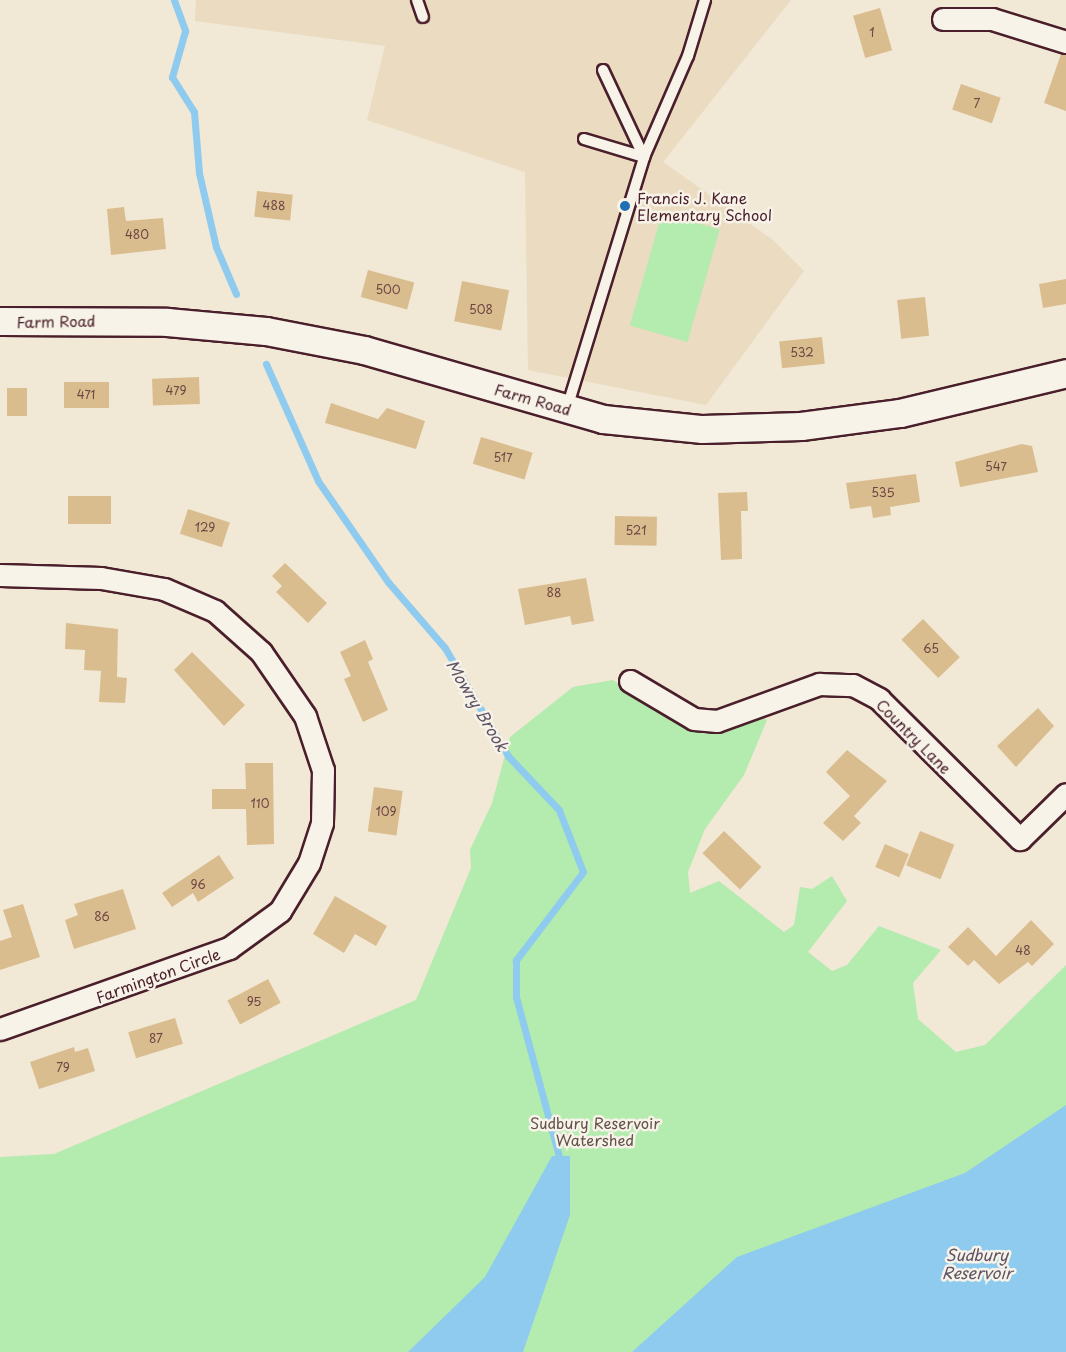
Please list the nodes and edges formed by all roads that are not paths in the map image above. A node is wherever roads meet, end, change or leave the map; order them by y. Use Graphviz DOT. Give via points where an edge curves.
graph roads {
  1 [pos="417,0"];
  2 [pos="705,0"];
  3 [pos="423,17"];
  4 [pos="943,19"];
  5 [pos="1066,42"];
  6 [pos="603,70"];
  7 [pos="584,139"];
  8 [pos="645,157"];
  9 [pos="0,321"];
  10 [pos="1066,373"];
  11 [pos="567,409"];
  12 [pos="0,575"];
  13 [pos="630,681"];
  14 [pos="1066,794"];
  15 [pos="0,1029"];
  1 -- 3 [label="lane"];
  2 -- 8 [label="lane" via="688,56"];
  4 -- 5 [label="street" via="992,20"];
  6 -- 8 [label="lane"];
  7 -- 8 [label="lane"];
  8 -- 11 [label="lane"];
  9 -- 11 [label="street, Farm Road" via="167,322 286,334 363,350"];
  10 -- 11 [label="street, Farm Road" via="900,412 801,426 652,426"];
  12 -- 15 [label="street, Farmington Circle" via="143,585 215,611 261,652 305,716 323,770 322,823 309,863 280,911 229,948"];
  13 -- 14 [label="street, Country Lane" via="694,719 717,721 819,684 853,685 879,699 1020,839"];
}
